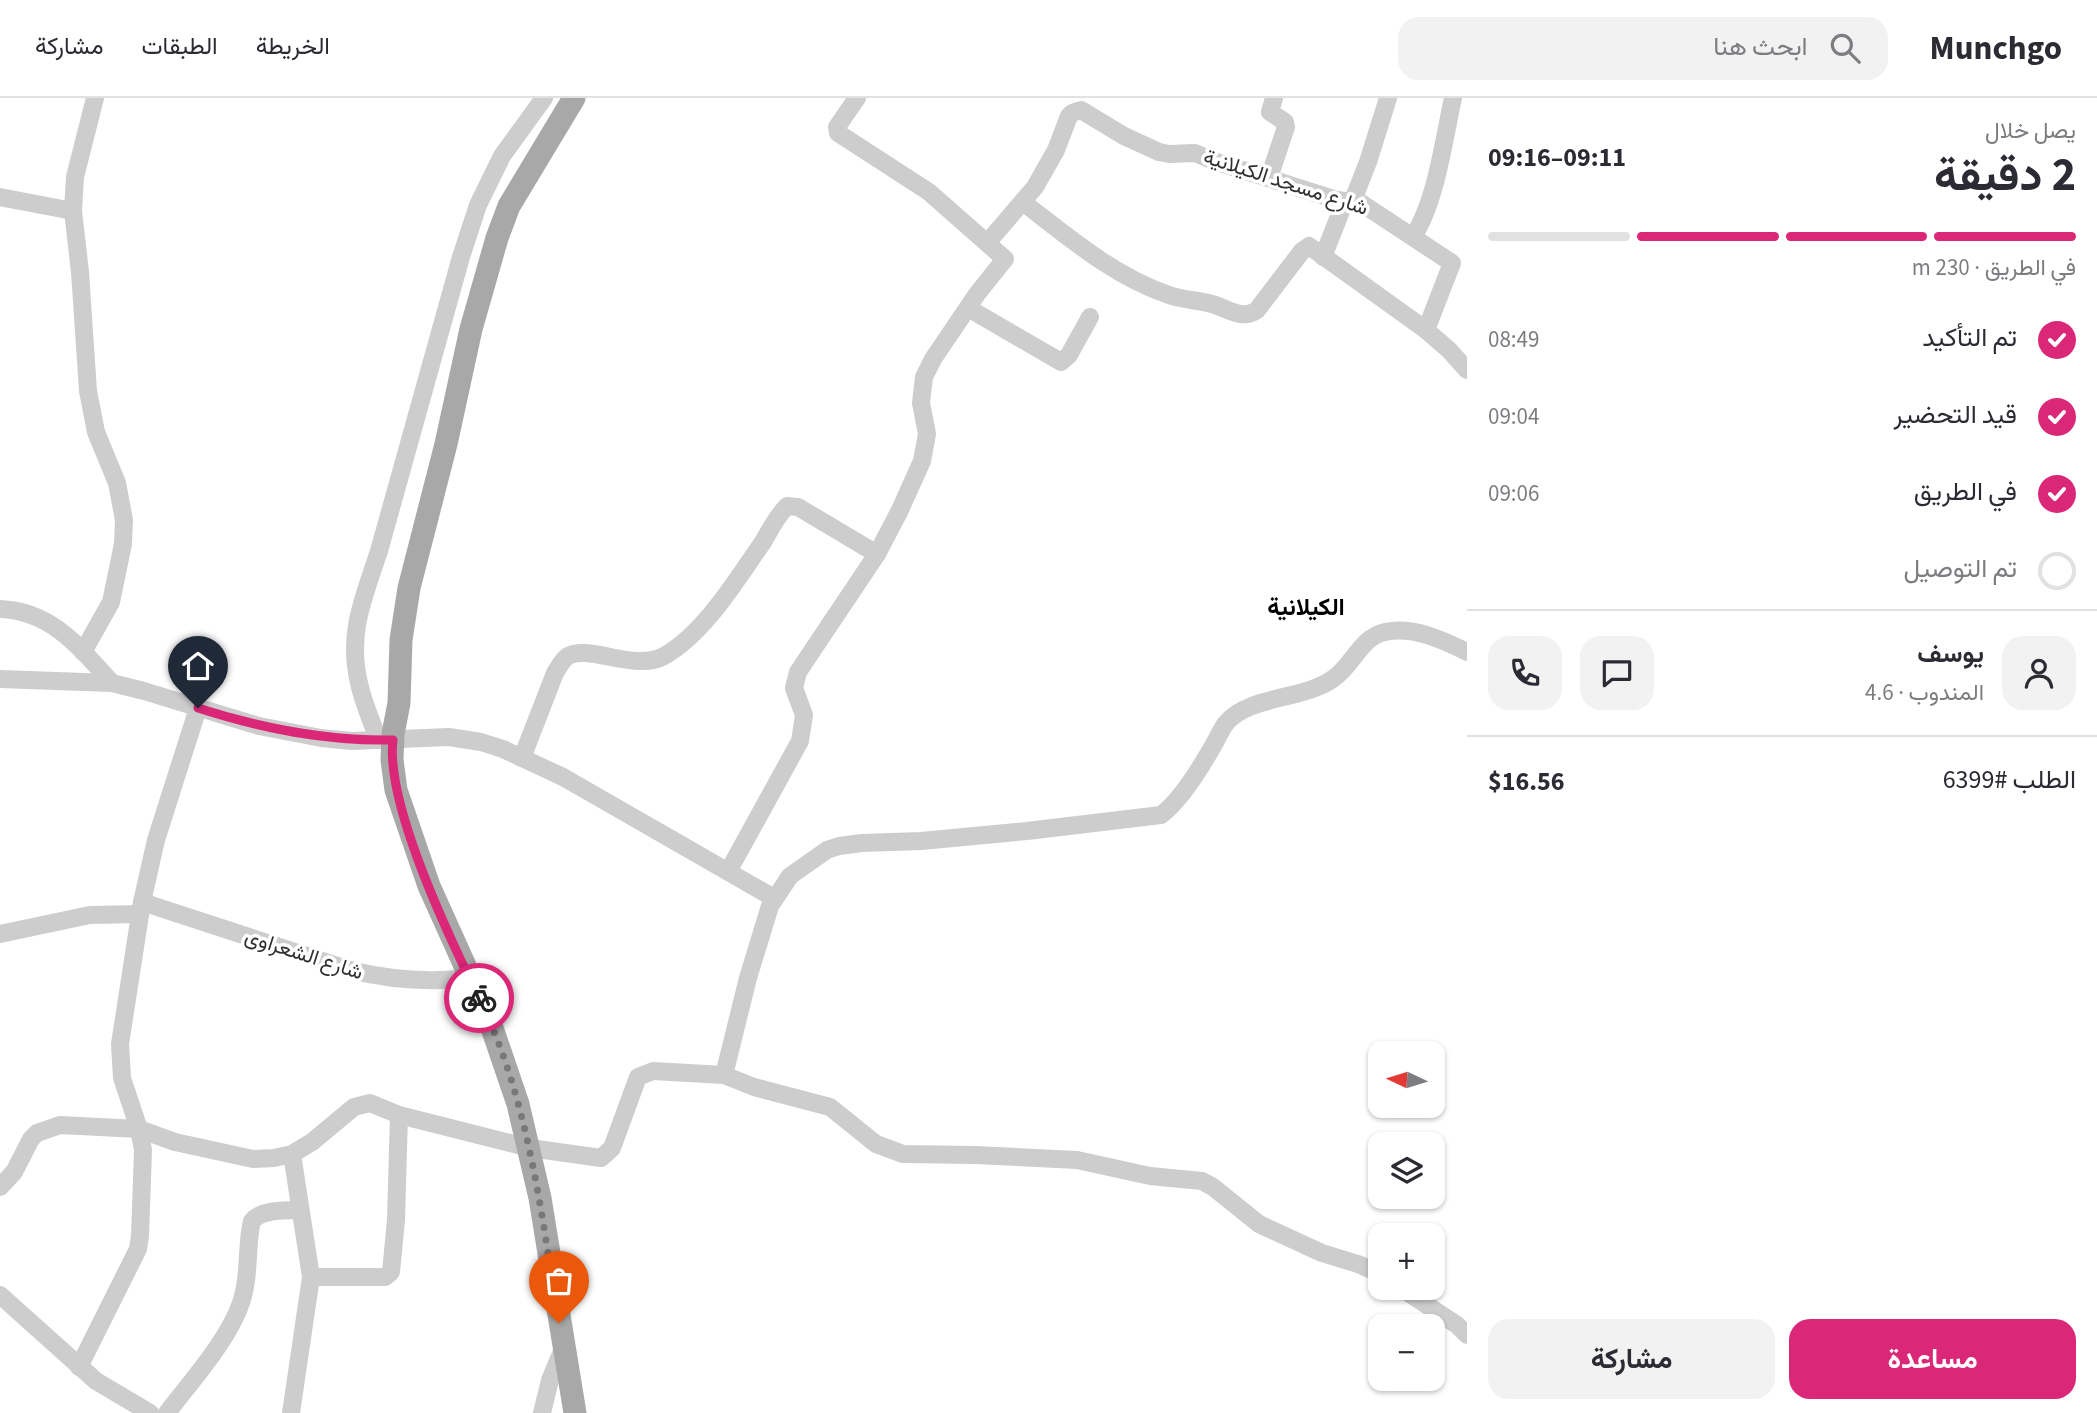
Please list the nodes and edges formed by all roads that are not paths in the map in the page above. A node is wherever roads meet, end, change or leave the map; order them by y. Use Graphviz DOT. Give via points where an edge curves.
graph roads {
  1 [pos="96,98"];
  2 [pos="544,98"];
  3 [pos="574,98"];
  4 [pos="857,98"];
  5 [pos="1274,98"];
  6 [pos="1388,98"];
  7 [pos="1453,98"];
  8 [pos="1269,178"];
  9 [pos="0,197"];
  10 [pos="1349,201"];
  11 [pos="1024,203"];
  12 [pos="73,211"];
  13 [pos="1414,235"];
  14 [pos="988,242"];
  15 [pos="1323,257"];
  16 [pos="968,308"];
  17 [pos="1090,317"];
  18 [pos="1426,330"];
  19 [pos="1467,370"];
  20 [pos="877,554"];
  21 [pos="0,609"];
  22 [pos="83,652"];
  23 [pos="1467,652"];
  24 [pos="0,679"];
  25 [pos="112,683"];
  26 [pos="198,708"];
  27 [pos="386,740"];
  28 [pos="522,758"];
  29 [pos="729,870"];
  30 [pos="774,898"];
  31 [pos="141,908"];
  32 [pos="0,934"];
  33 [pos="469,978"];
  34 [pos="724,1075"];
  35 [pos="399,1115"];
  36 [pos="139,1129"];
  37 [pos="530,1148"];
  38 [pos="292,1154"];
  39 [pos="0,1188"];
  40 [pos="299,1210"];
  41 [pos="1368,1268"];
  42 [pos="311,1277"];
  43 [pos="0,1295"];
  44 [pos="1419,1300"];
  45 [pos="1467,1335"];
  46 [pos="563,1349"];
  47 [pos="79,1367"];
  48 [pos="150,1413"];
  49 [pos="167,1413"];
  50 [pos="291,1413"];
  51 [pos="542,1413"];
  52 [pos="575,1413"];
  1 -- 12 [label="street" via="75,177"];
  2 -- 27 [label="street" via="502,156 478,205 362,597 355,661 365,703"];
  3 -- 27 [label="main road" via="509,206 497,238 409,588 399,703"];
  4 -- 14 [label="street" via="837,127 838,133 929,192"];
  5 -- 8 [label="street" via="1270,112 1286,127"];
  6 -- 10 [label="street" via="1368,162"];
  7 -- 13 [label="street" via="1427,207"];
  8 -- 10 [label="street, شارع مسجد الكيلانية"];
  8 -- 11 [label="street, شارع مسجد الكيلانية" via="1195,153 1159,152 1082,110 1069,116 1046,169"];
  9 -- 12 [label="street"];
  10 -- 13 [label="street, شارع مسجد الكيلانية" via="1361,203"];
  10 -- 15 [label="street"];
  11 -- 14 [label="street, شارع مسجد الكيلانية"];
  11 -- 15 [label="street" via="1083,247 1154,289 1243,315 1257,310 1305,248"];
  12 -- 22 [label="street" via="88,391 124,520 111,603"];
  13 -- 18 [label="street, شارع مسجد الكيلانية" via="1452,263"];
  14 -- 16 [label="street" via="1005,259"];
  15 -- 18 [label="street"];
  16 -- 17 [label="street" via="1061,362"];
  16 -- 20 [label="street" via="924,377 922,461"];
  18 -- 19 [label="street"];
  20 -- 28 [label="street" via="798,507 787,506 698,629 674,650 662,658 631,662 585,654 568,656 555,673"];
  20 -- 29 [label="street" via="798,672 794,688 804,715 800,741"];
  21 -- 22 [label="street" via="39,616"];
  22 -- 25 [label="street"];
  23 -- 30 [label="street" via="1425,635 1385,632 1374,636 1334,679 1250,708 1226,723 1176,801 1161,815 839,846 802,866"];
  24 -- 25 [label="street"];
  25 -- 26 [label="street"];
  26 -- 27 [label="street" via="290,733"];
  26 -- 31 [label="street" via="156,839"];
  27 -- 28 [label="street" via="465,738"];
  27 -- 33 [label="main road" via="396,790 429,886"];
  28 -- 29 [label="street"];
  29 -- 30 [label="street"];
  30 -- 34 [label="street"];
  31 -- 32 [label="street, شارع الشعراوى"];
  31 -- 33 [label="street, شارع الشعراوى" via="381,978"];
  31 -- 36 [label="street" via="120,1044 122,1078"];
  33 -- 37 [label="main road" via="505,1061"];
  34 -- 37 [label="street" via="653,1071 638,1077 612,1148 601,1158"];
  34 -- 41 [label="street" via="830,1107 876,1144 903,1154 1077,1160 1150,1176 1202,1181 1259,1224"];
  35 -- 37 [label="street"];
  35 -- 38 [label="street" via="363,1104"];
  35 -- 42 [label="street" via="391,1272 384,1278"];
  36 -- 38 [label="street" via="175,1142 253,1158"];
  36 -- 39 [label="street" via="47,1128 30,1139 14,1172"];
  36 -- 47 [label="street" via="143,1201 138,1250"];
  37 -- 46 [label="main road"];
  38 -- 40 [label="street"];
  40 -- 42 [label="street"];
  40 -- 49 [label="street" via="255,1216 242,1300 212,1355"];
  42 -- 50 [label="street"];
  43 -- 47 [label="street"];
  44 -- 45 [label="street"];
  46 -- 51 [label="street"];
  46 -- 52 [label="main road"];
  47 -- 48 [label="street"];
}
